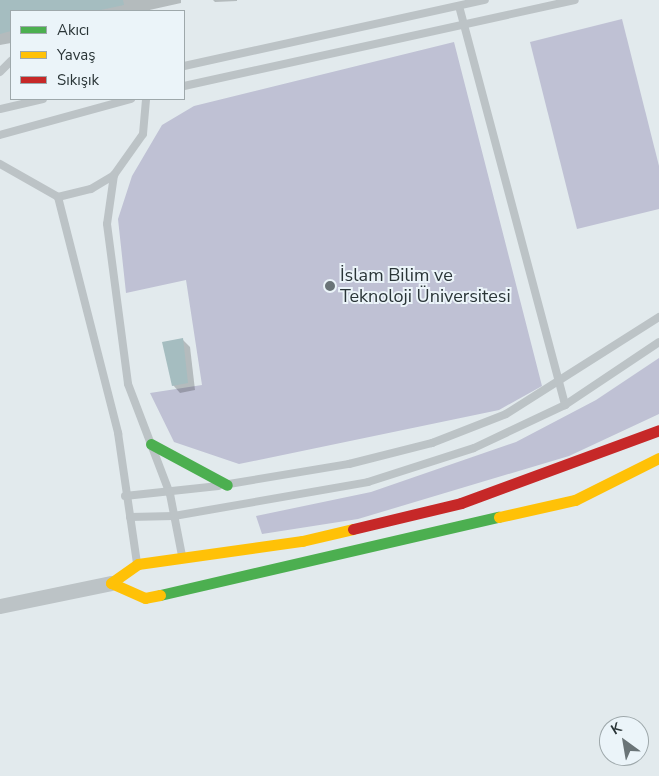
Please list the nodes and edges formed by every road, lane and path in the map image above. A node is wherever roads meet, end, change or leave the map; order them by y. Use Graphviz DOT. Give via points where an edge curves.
graph roads {
  1 [pos="485,0"];
  2 [pos="575,0"];
  3 [pos="449,4"];
  4 [pos="459,6"];
  5 [pos="463,22"];
  6 [pos="10,62"];
  7 [pos="185,66"];
  8 [pos="0,72"];
  9 [pos="185,86"];
  10 [pos="39,100"];
  11 [pos="127,100"];
  12 [pos="146,100"];
  13 [pos="0,109"];
  14 [pos="0,135"];
  15 [pos="0,164"];
  16 [pos="114,175"];
  17 [pos="58,197"];
  18 [pos="659,317"];
  19 [pos="659,342"];
  20 [pos="557,386"];
  21 [pos="565,406"];
  22 [pos="659,430"];
  23 [pos="151,444"];
  24 [pos="659,458"];
  25 [pos="227,485"];
  26 [pos="170,494"];
  27 [pos="125,496"];
  28 [pos="174,516"];
  29 [pos="130,517"];
  30 [pos="182,556"];
  31 [pos="138,564"];
  32 [pos="111,583"];
  33 [pos="0,606"];
  1 -- 4 [label="lane"];
  2 -- 5 [label="lane"];
  3 -- 4 [label="lane"];
  3 -- 7 [label="lane"];
  4 -- 5 [label="lane"];
  5 -- 9 [label="lane"];
  5 -- 20 [label="lane"];
  6 -- 8 [label="lane"];
  10 -- 13 [label="lane"];
  11 -- 14 [label="lane"];
  12 -- 16 [label="lane" via="143,134"];
  15 -- 17 [label="lane"];
  16 -- 17 [label="lane" via="90,189"];
  16 -- 23 [label="lane" via="107,224 128,384"];
  17 -- 27 [label="lane" via="118,434"];
  18 -- 20 [label="lane"];
  19 -- 21 [label="lane"];
  20 -- 21 [label="lane"];
  20 -- 25 [label="lane" via="506,414 432,443 349,464"];
  21 -- 28 [label="lane" via="474,448 368,482"];
  22 -- 30 [label="street" via="461,502 302,541"];
  23 -- 25 [label="street"];
  23 -- 26 [label="lane"];
  24 -- 32 [label="street" via="575,500 556,505 145,598"];
  25 -- 26 [label="lane"];
  26 -- 27 [label="lane"];
  26 -- 28 [label="lane"];
  27 -- 29 [label="lane"];
  28 -- 29 [label="lane"];
  28 -- 30 [label="lane"];
  29 -- 31 [label="lane"];
  30 -- 31 [label="street"];
  31 -- 32 [label="street"];
  32 -- 33 [label="street"];
}
